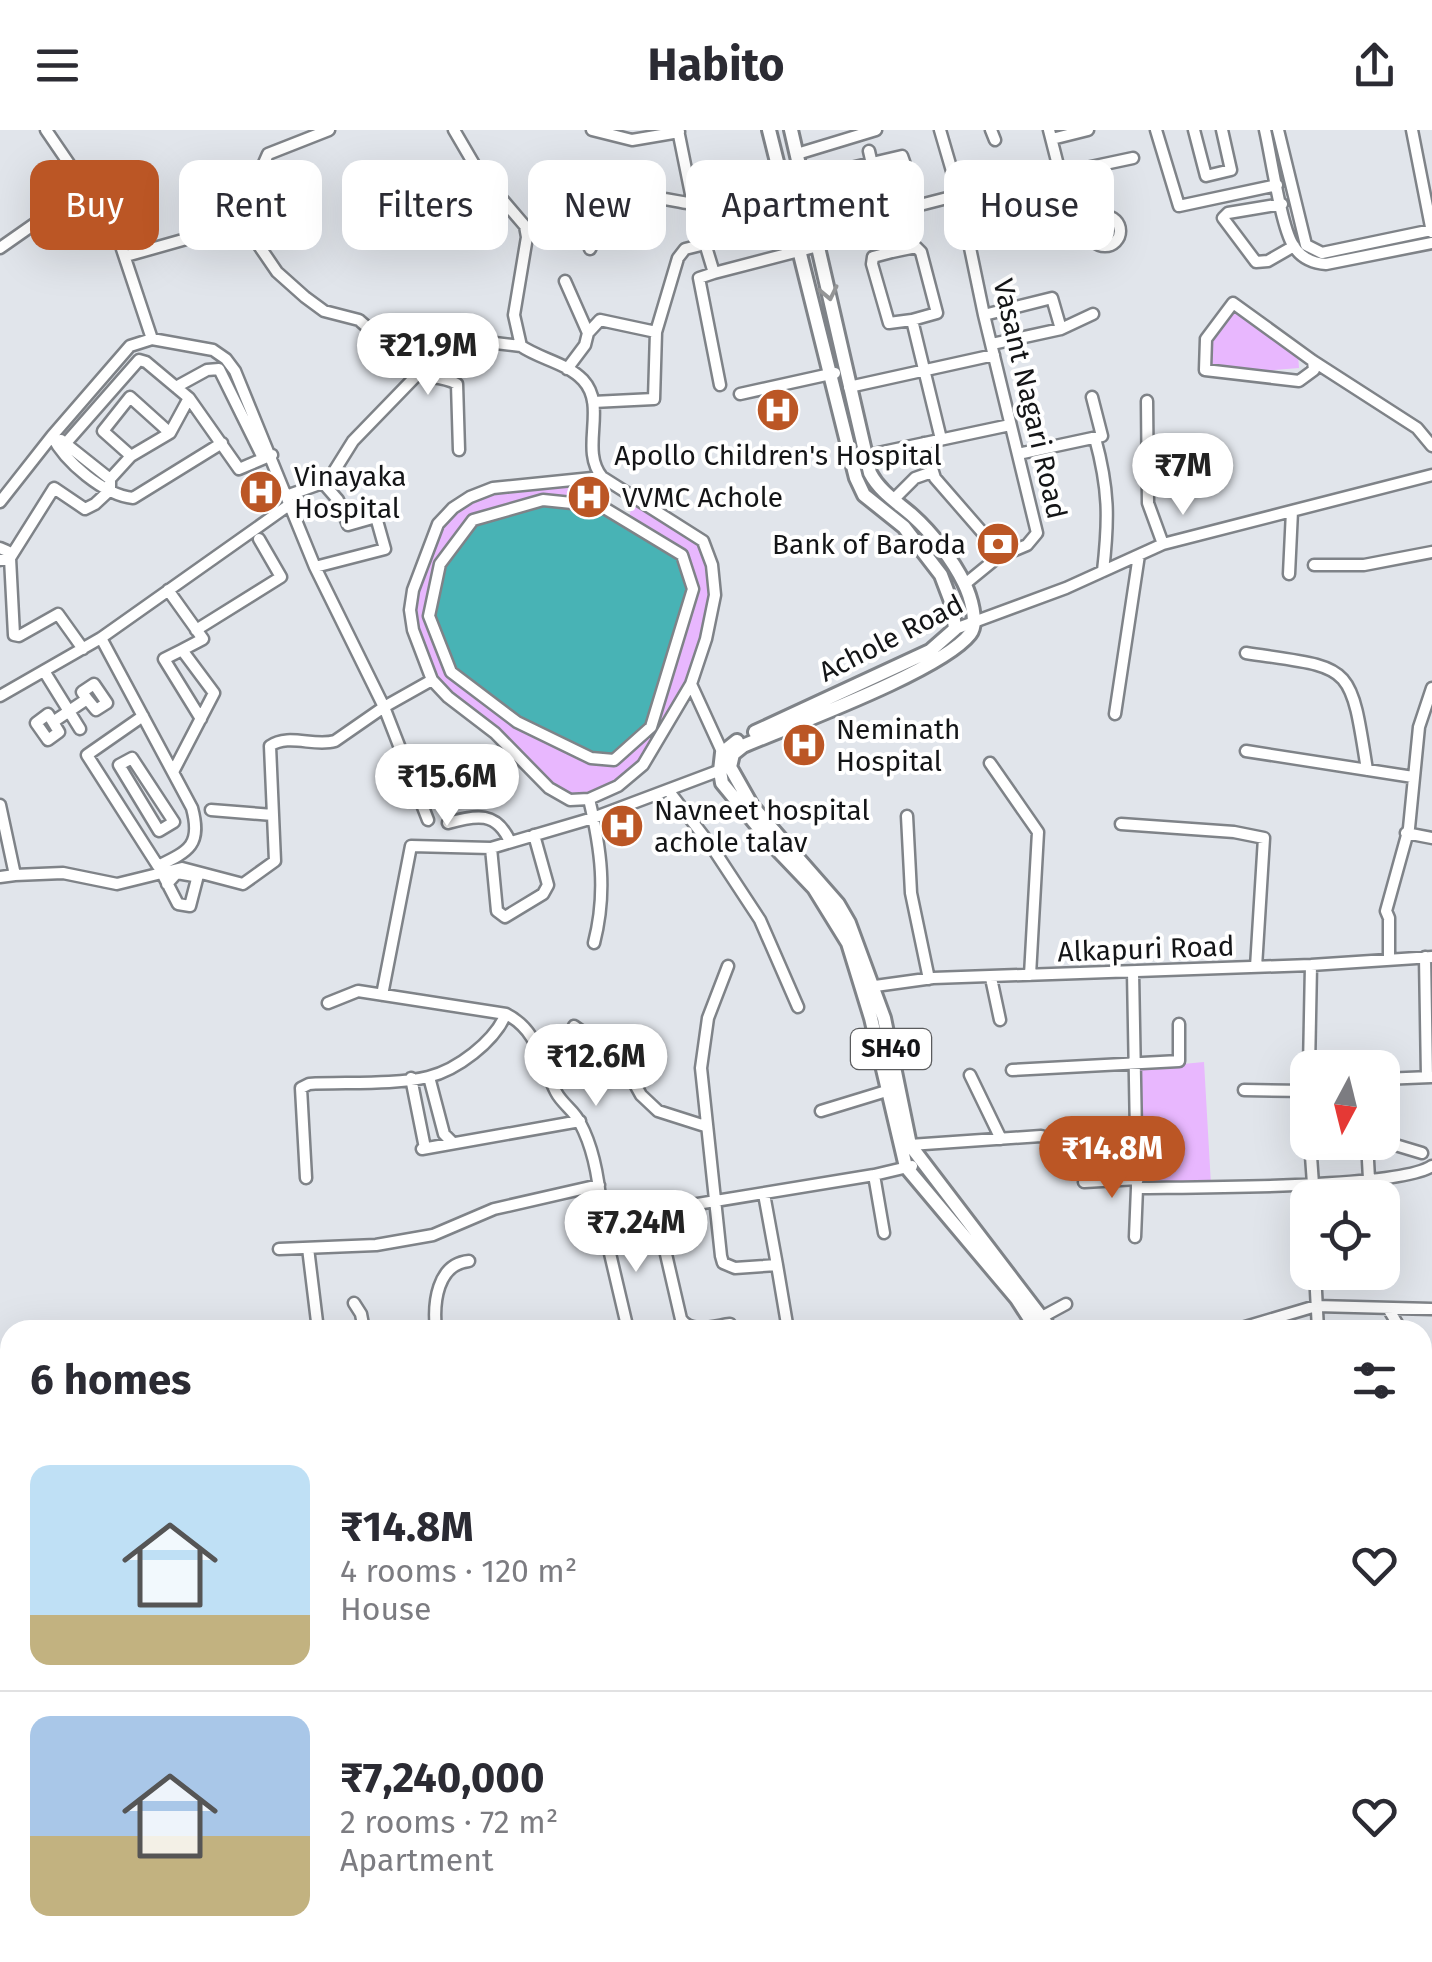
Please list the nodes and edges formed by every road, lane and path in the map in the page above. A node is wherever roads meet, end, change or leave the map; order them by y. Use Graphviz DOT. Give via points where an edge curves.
graph roads {
  1 [pos="46,130"];
  2 [pos="329,130"];
  3 [pos="454,130"];
  4 [pos="595,130"];
  5 [pos="769,130"];
  6 [pos="791,130"];
  7 [pos="876,130"];
  8 [pos="940,130"];
  9 [pos="1088,130"];
  10 [pos="1156,130"];
  11 [pos="1194,130"];
  12 [pos="1222,130"];
  13 [pos="1265,130"];
  14 [pos="1278,130"];
  15 [pos="1412,130"];
  16 [pos="678,131"];
  17 [pos="304,134"];
  18 [pos="1051,134"];
  19 [pos="842,135"];
  20 [pos="797,154"];
  21 [pos="870,157"];
  22 [pos="1133,158"];
  23 [pos="265,160"];
  24 [pos="777,160"];
  25 [pos="798,160"];
  26 [pos="864,160"];
  27 [pos="871,160"];
  28 [pos="905,160"];
  29 [pos="949,160"];
  30 [pos="1057,160"];
  31 [pos="1114,162"];
  32 [pos="686,170"];
  33 [pos="1278,184"];
  34 [pos="1282,204"];
  35 [pos="30,227"];
  36 [pos="1432,231"];
  37 [pos="179,241"];
  38 [pos="1432,243"];
  39 [pos="0,248"];
  40 [pos="1300,248"];
  41 [pos="686,249"];
  42 [pos="263,250"];
  43 [pos="707,250"];
  44 [pos="800,250"];
  45 [pos="818,250"];
  46 [pos="970,250"];
  47 [pos="892,252"];
  48 [pos="126,256"];
  49 [pos="714,273"];
  50 [pos="564,281"];
  51 [pos="1093,314"];
  52 [pos="984,315"];
  53 [pos="912,320"];
  54 [pos="1062,330"];
  55 [pos="656,332"];
  56 [pos="588,333"];
  57 [pos="152,339"];
  58 [pos="521,346"];
  59 [pos="993,350"];
  60 [pos="400,355"];
  61 [pos="1313,361"];
  62 [pos="923,368"];
  63 [pos="567,369"];
  64 [pos="839,372"];
  65 [pos="416,376"];
  66 [pos="720,385"];
  67 [pos="176,386"];
  68 [pos="849,388"];
  69 [pos="740,394"];
  70 [pos="1092,397"];
  71 [pos="189,398"];
  72 [pos="1147,400"];
  73 [pos="593,402"];
  74 [pos="1010,425"];
  75 [pos="170,433"];
  76 [pos="52,436"];
  77 [pos="1095,438"];
  78 [pos="940,439"];
  79 [pos="66,443"];
  80 [pos="222,443"];
  81 [pos="924,443"];
  82 [pos="1432,446"];
  83 [pos="459,450"];
  84 [pos="1018,454"];
  85 [pos="130,456"];
  86 [pos="268,456"];
  87 [pos="864,456"];
  88 [pos="932,472"];
  89 [pos="1432,476"];
  90 [pos="602,477"];
  91 [pos="324,484"];
  92 [pos="110,485"];
  93 [pos="288,500"];
  94 [pos="893,500"];
  95 [pos="0,502"];
  96 [pos="1292,511"];
  97 [pos="259,538"];
  98 [pos="1164,544"];
  99 [pos="0,548"];
  100 [pos="1432,552"];
  101 [pos="1002,555"];
  102 [pos="1139,555"];
  103 [pos="5,559"];
  104 [pos="712,565"];
  105 [pos="1314,565"];
  106 [pos="315,567"];
  107 [pos="1103,571"];
  108 [pos="688,574"];
  109 [pos="1289,574"];
  110 [pos="965,584"];
  111 [pos="168,590"];
  112 [pos="972,628"];
  113 [pos="955,629"];
  114 [pos="196,630"];
  115 [pos="101,638"];
  116 [pos="83,649"];
  117 [pos="182,650"];
  118 [pos="1246,653"];
  119 [pos="44,671"];
  120 [pos="432,680"];
  121 [pos="691,684"];
  122 [pos="1432,688"];
  123 [pos="0,696"];
  124 [pos="483,696"];
  125 [pos="86,699"];
  126 [pos="384,707"];
  127 [pos="68,711"];
  128 [pos="1114,714"];
  129 [pos="470,715"];
  130 [pos="143,716"];
  131 [pos="200,719"];
  132 [pos="53,722"];
  133 [pos="80,729"];
  134 [pos="1246,750"];
  135 [pos="722,753"];
  136 [pos="990,763"];
  137 [pos="170,767"];
  138 [pos="725,769"];
  139 [pos="1367,770"];
  140 [pos="146,776"];
  141 [pos="1413,777"];
  142 [pos="668,790"];
  143 [pos="588,799"];
  144 [pos="0,806"];
  145 [pos="211,810"];
  146 [pos="273,815"];
  147 [pos="907,816"];
  148 [pos="593,818"];
  149 [pos="428,820"];
  150 [pos="448,824"];
  151 [pos="1120,824"];
  152 [pos="1406,834"];
  153 [pos="534,835"];
  154 [pos="1432,838"];
  155 [pos="510,842"];
  156 [pos="491,848"];
  157 [pos="15,875"];
  158 [pos="0,877"];
  159 [pos="594,944"];
  160 [pos="1428,957"];
  161 [pos="1389,960"];
  162 [pos="1310,965"];
  163 [pos="728,966"];
  164 [pos="1256,967"];
  165 [pos="1133,972"];
  166 [pos="1030,976"];
  167 [pos="991,978"];
  168 [pos="929,979"];
  169 [pos="867,987"];
  170 [pos="382,995"];
  171 [pos="328,1003"];
  172 [pos="798,1006"];
  173 [pos="506,1014"];
  174 [pos="1000,1020"];
  175 [pos="1179,1024"];
  176 [pos="574,1026"];
  177 [pos="1309,1050"];
  178 [pos="1136,1064"];
  179 [pos="1012,1070"];
  180 [pos="970,1075"];
  181 [pos="429,1077"];
  182 [pos="1429,1077"];
  183 [pos="411,1078"];
  184 [pos="1400,1078"];
  185 [pos="893,1089"];
  186 [pos="432,1090"];
  187 [pos="1244,1090"];
  188 [pos="1290,1091"];
  189 [pos="414,1094"];
  190 [pos="821,1111"];
  191 [pos="580,1121"];
  192 [pos="705,1126"];
  193 [pos="1001,1140"];
  194 [pos="454,1143"];
  195 [pos="910,1145"];
  196 [pos="1137,1146"];
  197 [pos="1400,1146"];
  198 [pos="1422,1153"];
  199 [pos="1368,1160"];
  200 [pos="922,1163"];
  201 [pos="1432,1166"];
  202 [pos="906,1167"];
  203 [pos="874,1175"];
  204 [pos="306,1178"];
  205 [pos="1369,1180"];
  206 [pos="1084,1182"];
  207 [pos="1290,1183"];
  208 [pos="1137,1184"];
  209 [pos="600,1185"];
  210 [pos="764,1194"];
  211 [pos="716,1201"];
  212 [pos="601,1208"];
  213 [pos="656,1211"];
  214 [pos="612,1218"];
  215 [pos="604,1228"];
  216 [pos="884,1233"];
  217 [pos="1134,1237"];
  218 [pos="308,1248"];
  219 [pos="279,1249"];
  220 [pos="469,1261"];
  221 [pos="777,1265"];
  222 [pos="1316,1290"];
  223 [pos="354,1304"];
  224 [pos="1066,1304"];
  225 [pos="1316,1306"];
  226 [pos="1389,1310"];
  227 [pos="1432,1310"];
  228 [pos="317,1320"];
  229 [pos="363,1320"];
  230 [pos="436,1320"];
  231 [pos="626,1320"];
  232 [pos="682,1320"];
  233 [pos="786,1320"];
  234 [pos="1036,1320"];
  235 [pos="1037,1320"];
  236 [pos="1045,1320"];
  237 [pos="1269,1320"];
  238 [pos="1317,1320"];
  239 [pos="1395,1320"];
  1 -- 48 [label="street" via="118,234"];
  2 -- 17 [label="street"];
  3 -- 58 [label="street" via="527,231 514,315"];
  4 -- 16 [label="street" via="632,140"];
  5 -- 24 [label="main road"];
  6 -- 20 [label="main road"];
  7 -- 19 [label="street"];
  8 -- 29 [label="street, Vasant Nagari Road"];
  9 -- 18 [label="street"];
  10 -- 33 [label="street" via="1179,206"];
  11 -- 12 [label="street" via="1206,176 1231,170"];
  13 -- 33 [label="street"];
  14 -- 40 [label="street"];
  15 -- 36 [label="street"];
  16 -- 32 [label="street"];
  17 -- 23 [label="street"];
  18 -- 30 [label="street"];
  19 -- 20 [label="street"];
  20 -- 25 [label="main road"];
  21 -- 26 [label="street"];
  21 -- 27 [label="street"];
  21 -- 28 [label="street"];
  22 -- 31 [label="street"];
  33 -- 34 [label="street"];
  34 -- 40 [label="street"];
  34 -- 40 [label="street" via="1223,218 1256,262"];
  35 -- 39 [label="street"];
  36 -- 40 [label="street" via="1322,253"];
  37 -- 48 [label="street"];
  38 -- 40 [label="street" via="1326,264 1314,263"];
  41 -- 55 [label="street"];
  42 -- 60 [label="street" via="283,278 324,311 359,320"];
  43 -- 49 [label="street"];
  44 -- 49 [label="street"];
  44 -- 64 [label="main road"];
  45 -- 64 [label="main road, one-way"];
  46 -- 52 [label="street, Vasant Nagari Road"];
  47 -- 53 [label="street" via="872,260 888,320"];
  47 -- 53 [label="street" via="921,252 937,314"];
  48 -- 57 [label="street"];
  49 -- 66 [label="street" via="699,278"];
  50 -- 56 [label="street"];
  51 -- 54 [label="street"];
  52 -- 54 [label="street" via="1052,298"];
  52 -- 59 [label="street, Vasant Nagari Road"];
  53 -- 62 [label="street"];
  54 -- 59 [label="street"];
  55 -- 56 [label="street" via="600,320"];
  55 -- 73 [label="street" via="654,399"];
  56 -- 63 [label="street"];
  57 -- 76 [label="street" via="130,346"];
  57 -- 86 [label="street" via="226,358"];
  58 -- 60 [label="street" via="442,334"];
  58 -- 63 [label="street"];
  59 -- 62 [label="street"];
  59 -- 74 [label="street, Vasant Nagari Road"];
  60 -- 65 [label="street"];
  61 -- 61 [label="street" via="1233,303 1206,339 1205,370 1300,381 1302,372 1314,370"];
  61 -- 82 [label="street" via="1416,428"];
  62 -- 68 [label="street"];
  62 -- 78 [label="street"];
  63 -- 73 [label="street" via="585,382"];
  64 -- 68 [label="main road"];
  64 -- 69 [label="street"];
  64 -- 113 [label="main road" via="856,478 864,495 933,562"];
  65 -- 83 [label="street" via="457,384"];
  65 -- 91 [label="street" via="352,441"];
  67 -- 71 [label="street"];
  67 -- 79 [label="street" via="139,360"];
  67 -- 86 [label="street" via="219,369"];
  68 -- 87 [label="main road"];
  70 -- 77 [label="street" via="1102,436"];
  71 -- 75 [label="street"];
  71 -- 80 [label="street"];
  72 -- 98 [label="street" via="1148,503"];
  73 -- 90 [label="street" via="591,452"];
  74 -- 78 [label="street"];
  74 -- 84 [label="street, Vasant Nagari Road"];
  75 -- 85 [label="street"];
  75 -- 85 [label="street" via="130,397 103,431"];
  76 -- 79 [label="street"];
  76 -- 92 [label="street" via="58,448"];
  76 -- 95 [label="street"];
  77 -- 84 [label="street"];
  77 -- 107 [label="street" via="1109,515"];
  78 -- 81 [label="street"];
  79 -- 92 [label="street"];
  80 -- 86 [label="street" via="239,469"];
  80 -- 92 [label="street" via="133,498 118,496"];
  81 -- 87 [label="street"];
  81 -- 88 [label="street"];
  84 -- 101 [label="street, Vasant Nagari Road" via="1037,533"];
  85 -- 92 [label="street"];
  86 -- 93 [label="street"];
  87 -- 94 [label="main road" via="875,484"];
  88 -- 94 [label="street" via="912,480"];
  88 -- 101 [label="street"];
  89 -- 96 [label="street, Achole Road"];
  90 -- 104 [label="street" via="703,541"];
  90 -- 120 [label="street" via="493,488 470,496 438,524 410,610"];
  91 -- 93 [label="street"];
  91 -- 106 [label="street" via="348,525 376,517 385,549"];
  92 -- 103 [label="street" via="85,509 54,488"];
  93 -- 106 [label="street"];
  93 -- 111 [label="street"];
  94 -- 110 [label="main road" via="916,518"];
  96 -- 98 [label="street, Achole Road"];
  96 -- 109 [label="street"];
  97 -- 114 [label="street" via="281,577"];
  98 -- 102 [label="street, Achole Road"];
  99 -- 103 [label="street"];
  100 -- 105 [label="street" via="1364,565"];
  101 -- 110 [label="street, Vasant Nagari Road"];
  102 -- 107 [label="street, Achole Road"];
  102 -- 128 [label="street"];
  103 -- 116 [label="street" via="14,635 58,614"];
  104 -- 108 [label="street"];
  104 -- 121 [label="street" via="715,595"];
  106 -- 126 [label="street"];
  107 -- 112 [label="street, Achole Road"];
  108 -- 124 [label="street" via="692,589 651,727 614,760 590,758 517,722"];
  108 -- 124 [label="street" via="682,554 601,506 543,500 473,520 440,564 429,616 451,672"];
  110 -- 112 [label="main road"];
  111 -- 114 [label="street"];
  111 -- 115 [label="street"];
  112 -- 113 [label="street, Achole Road"];
  112 -- 138 [label="main road, Achole Road" via="936,660 744,746"];
  113 -- 135 [label="main road, Achole Road" via="930,651"];
  114 -- 117 [label="street" via="203,639"];
  115 -- 116 [label="street"];
  115 -- 130 [label="street"];
  116 -- 119 [label="street"];
  117 -- 131 [label="street" via="214,693"];
  117 -- 131 [label="street" via="164,659"];
  118 -- 139 [label="street" via="1325,665 1341,674 1357,702"];
  119 -- 123 [label="street"];
  119 -- 127 [label="street"];
  120 -- 126 [label="street"];
  120 -- 129 [label="street"];
  121 -- 135 [label="street"];
  121 -- 143 [label="street" via="643,764 618,786"];
  122 -- 141 [label="street" via="1418,727"];
  124 -- 129 [label="street"];
  125 -- 127 [label="street"];
  126 -- 146 [label="street" via="336,741 282,740 270,746"];
  126 -- 149 [label="street"];
  127 -- 132 [label="street"];
  127 -- 133 [label="street"];
  129 -- 143 [label="street" via="549,788 570,800"];
  130 -- 137 [label="street"];
  130 -- 137 [label="street" via="87,755 158,866 186,852 196,835 192,808"];
  131 -- 137 [label="street"];
  134 -- 139 [label="street"];
  135 -- 138 [label="main road"];
  136 -- 166 [label="street" via="1038,832"];
  137 -- 140 [label="street"];
  138 -- 142 [label="street"];
  138 -- 169 [label="main road, SH40" via="838,904"];
  139 -- 141 [label="street"];
  140 -- 140 [label="street" via="174,822 159,831 119,765 132,758"];
  141 -- 152 [label="street"];
  142 -- 148 [label="street"];
  142 -- 172 [label="street" via="760,920"];
  143 -- 148 [label="street"];
  144 -- 157 [label="street"];
  145 -- 146 [label="street"];
  146 -- 157 [label="street" via="275,862 243,884 182,868 173,868 165,880 117,884 63,873"];
  147 -- 168 [label="street" via="911,893"];
  148 -- 153 [label="street"];
  148 -- 159 [label="street" via="602,900"];
  150 -- 155 [label="street" via="472,816 494,821"];
  151 -- 164 [label="street" via="1264,838"];
  152 -- 154 [label="street"];
  152 -- 161 [label="street" via="1386,911"];
  153 -- 155 [label="street"];
  153 -- 156 [label="street" via="548,885 505,917 496,912"];
  155 -- 156 [label="street"];
  156 -- 170 [label="street" via="412,846"];
  157 -- 158 [label="street"];
  160 -- 161 [label="street, Alkapuri Road"];
  160 -- 182 [label="street"];
  161 -- 162 [label="street, Alkapuri Road"];
  162 -- 164 [label="street, Alkapuri Road"];
  162 -- 177 [label="street"];
  163 -- 192 [label="street" via="708,1018"];
  164 -- 165 [label="street, Alkapuri Road"];
  165 -- 166 [label="street, Alkapuri Road"];
  165 -- 178 [label="street"];
  166 -- 167 [label="street, Alkapuri Road"];
  167 -- 168 [label="street, Alkapuri Road"];
  167 -- 174 [label="street"];
  168 -- 169 [label="street, Alkapuri Road"];
  169 -- 185 [label="main road, SH40" via="884,1018"];
  170 -- 171 [label="street" via="358,992"];
  170 -- 173 [label="street"];
  173 -- 181 [label="street" via="500,1028 460,1063"];
  173 -- 191 [label="street" via="530,1032 557,1096"];
  175 -- 178 [label="street" via="1179,1061"];
  176 -- 192 [label="street" via="621,1059 658,1111"];
  178 -- 179 [label="street"];
  178 -- 196 [label="street"];
  180 -- 193 [label="street"];
  181 -- 183 [label="street"];
  181 -- 186 [label="street"];
  182 -- 184 [label="street"];
  183 -- 189 [label="street"];
  183 -- 204 [label="street" via="301,1088"];
  185 -- 190 [label="street"];
  185 -- 195 [label="main road, SH40"];
  185 -- 202 [label="main road, SH40"];
  186 -- 189 [label="street"];
  186 -- 194 [label="street" via="444,1134"];
  187 -- 188 [label="street"];
  189 -- 194 [label="street" via="424,1149"];
  191 -- 194 [label="street"];
  191 -- 209 [label="street"];
  192 -- 211 [label="street"];
  193 -- 195 [label="street"];
  193 -- 196 [label="street" via="1050,1137 1080,1150"];
  195 -- 200 [label="main road, SH40"];
  196 -- 208 [label="street"];
  197 -- 198 [label="street"];
  199 -- 205 [label="street"];
  200 -- 202 [label="street"];
  200 -- 235 [label="main road, SH40"];
  201 -- 205 [label="street"];
  202 -- 203 [label="street"];
  202 -- 234 [label="main road, SH40"];
  203 -- 210 [label="street"];
  203 -- 216 [label="street"];
  206 -- 208 [label="street"];
  207 -- 208 [label="street"];
  208 -- 217 [label="street"];
  209 -- 212 [label="street"];
  209 -- 218 [label="street" via="494,1209 433,1234"];
  210 -- 211 [label="street"];
  210 -- 221 [label="street"];
  211 -- 213 [label="street"];
  211 -- 221 [label="street" via="722,1262 735,1268"];
  212 -- 214 [label="street"];
  212 -- 215 [label="street" via="592,1220"];
  213 -- 214 [label="street"];
  213 -- 232 [label="street"];
  214 -- 215 [label="street"];
  215 -- 231 [label="street"];
  218 -- 219 [label="street"];
  218 -- 228 [label="street"];
  220 -- 230 [label="street" via="446,1271"];
  221 -- 233 [label="street"];
  222 -- 225 [label="street"];
  223 -- 229 [label="street"];
  224 -- 236 [label="street"];
  225 -- 226 [label="street"];
  225 -- 237 [label="street"];
  225 -- 238 [label="street"];
  226 -- 227 [label="street"];
  226 -- 239 [label="street"];
}
